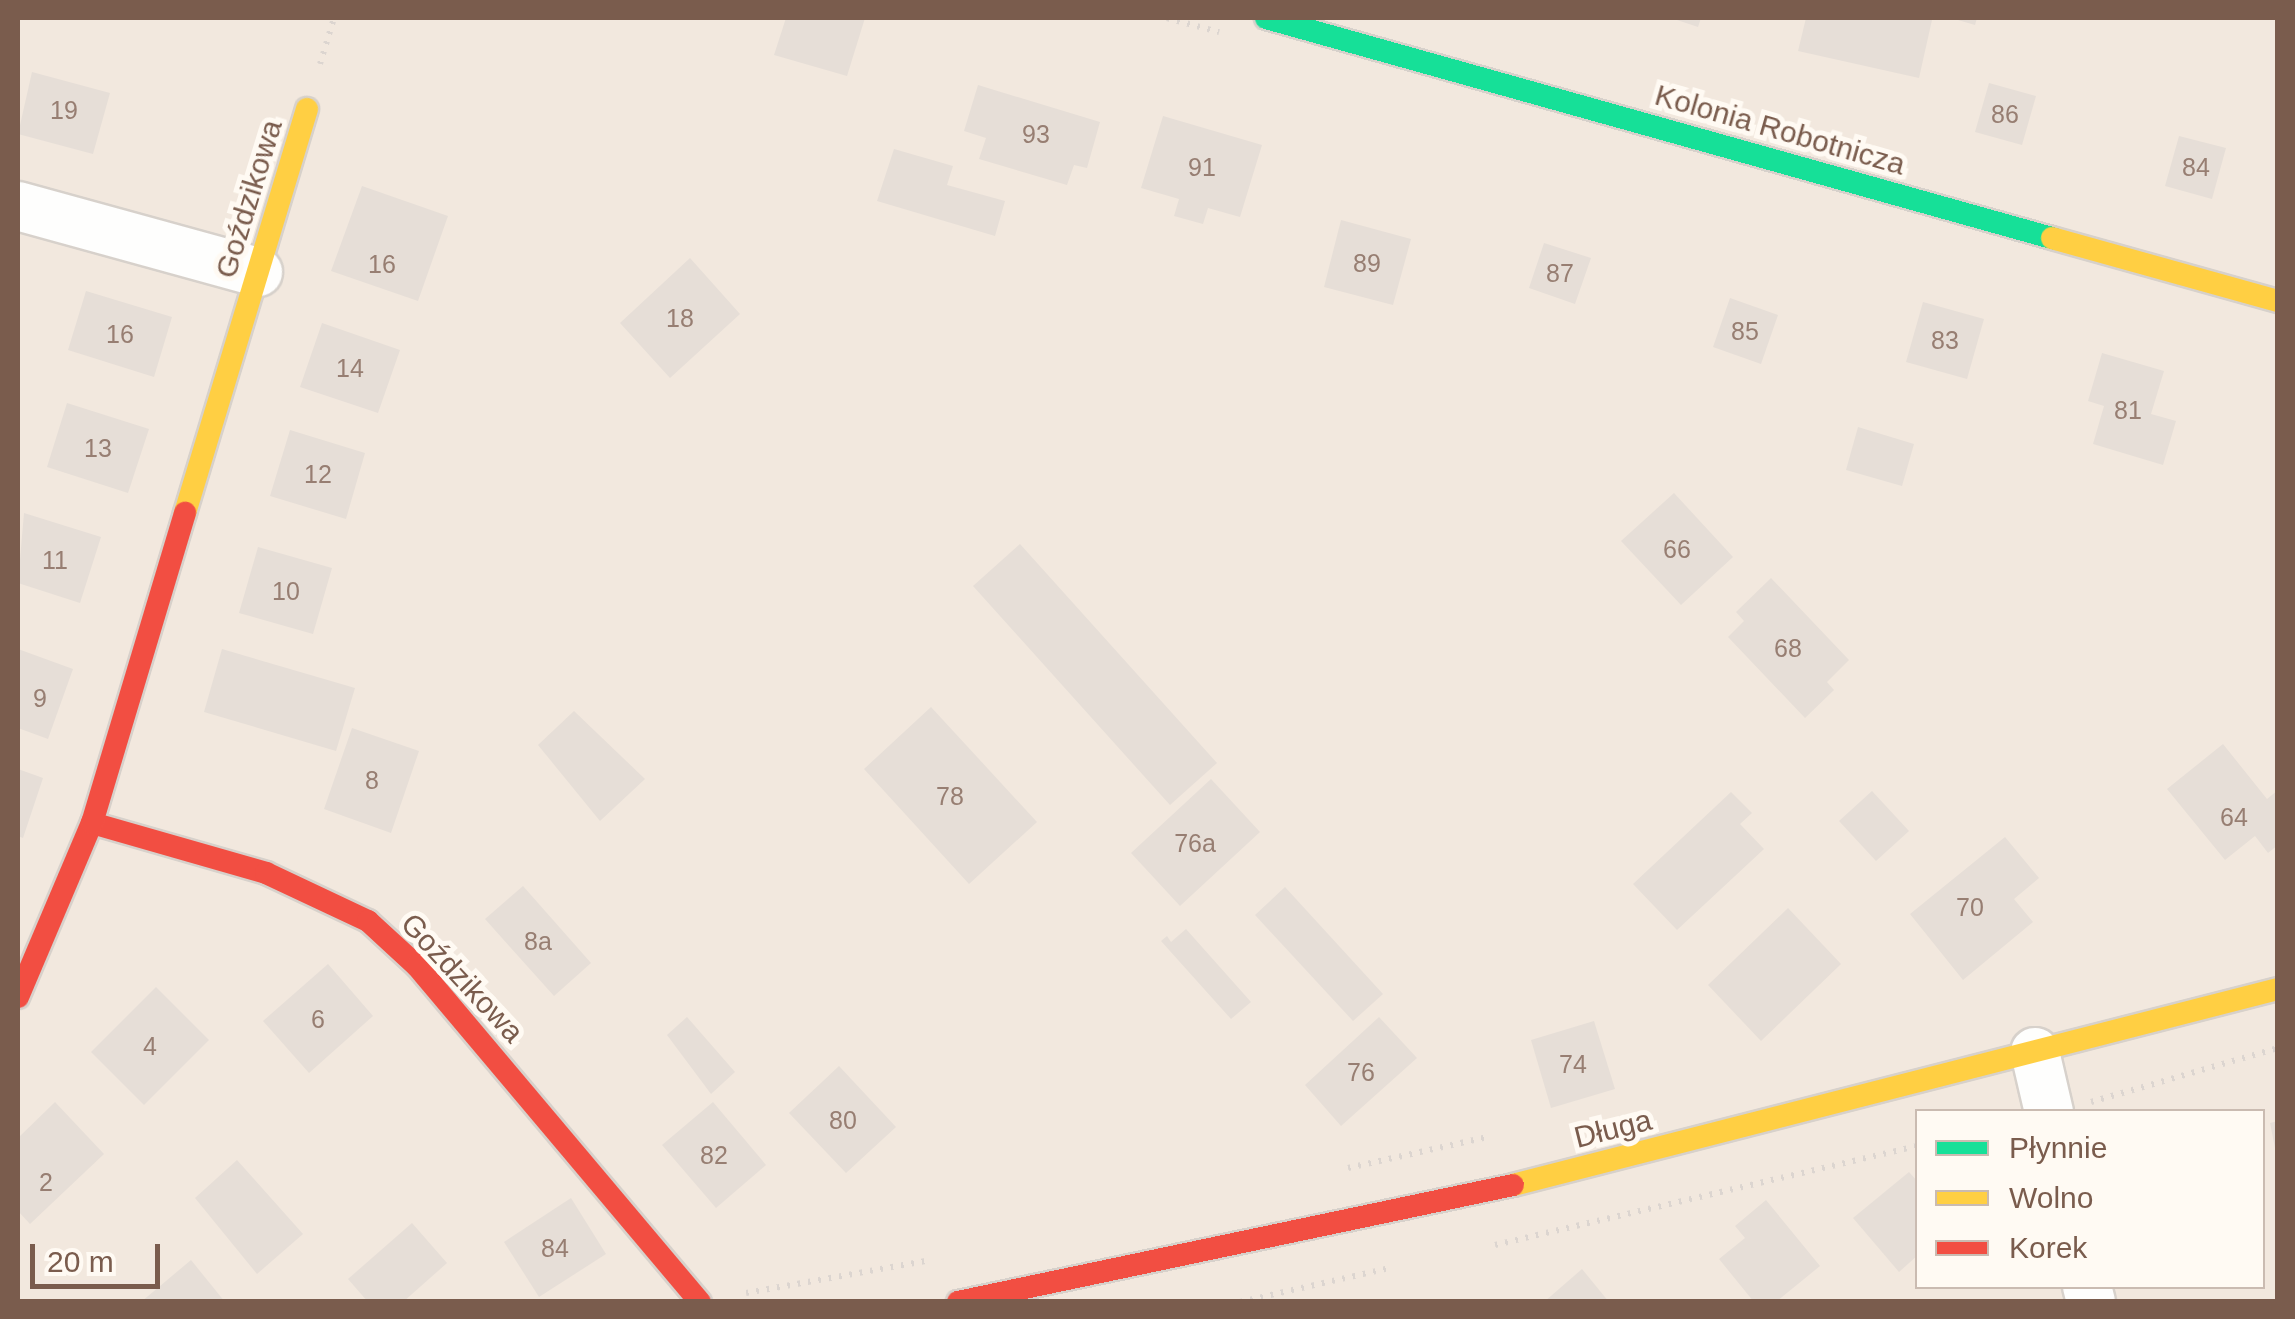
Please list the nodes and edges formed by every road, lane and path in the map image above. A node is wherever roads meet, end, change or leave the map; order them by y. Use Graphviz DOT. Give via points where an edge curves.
graph roads {
  1 [pos="1266,18"];
  2 [pos="307,108"];
  3 [pos="18,206"];
  4 [pos="258,272"];
  5 [pos="2278,301"];
  6 [pos="92,824"];
  7 [pos="2278,990"];
  8 [pos="18,997"];
  9 [pos="2278,1048"];
  10 [pos="2035,1052"];
  11 [pos="2062,1109"];
  12 [pos="1504,1134"];
  13 [pos="1915,1147"];
  14 [pos="1330,1172"];
  15 [pos="1481,1248"];
  16 [pos="944,1257"];
  17 [pos="1406,1265"];
  18 [pos="738,1295"];
  19 [pos="700,1302"];
  20 [pos="958,1302"];
  21 [pos="1240,1302"];
  1 -- 5 [label="street, Kolonia Robotnicza"];
  2 -- 4 [label="street, Goździkowa"];
  3 -- 4 [label="street"];
  4 -- 6 [label="street, Goździkowa"];
  6 -- 8 [label="street, Goździkowa"];
  6 -- 19 [label="street, Goździkowa" via="266,873 368,922 416,966"];
  7 -- 10 [label="street, Długa"];
  9 -- 11 [label="path"];
  10 -- 11 [label="street"];
  10 -- 20 [label="street, Długa" via="1453,1201"];
  12 -- 14 [label="path"];
  13 -- 15 [label="path"];
  16 -- 18 [label="path"];
  17 -- 21 [label="path"];
}
